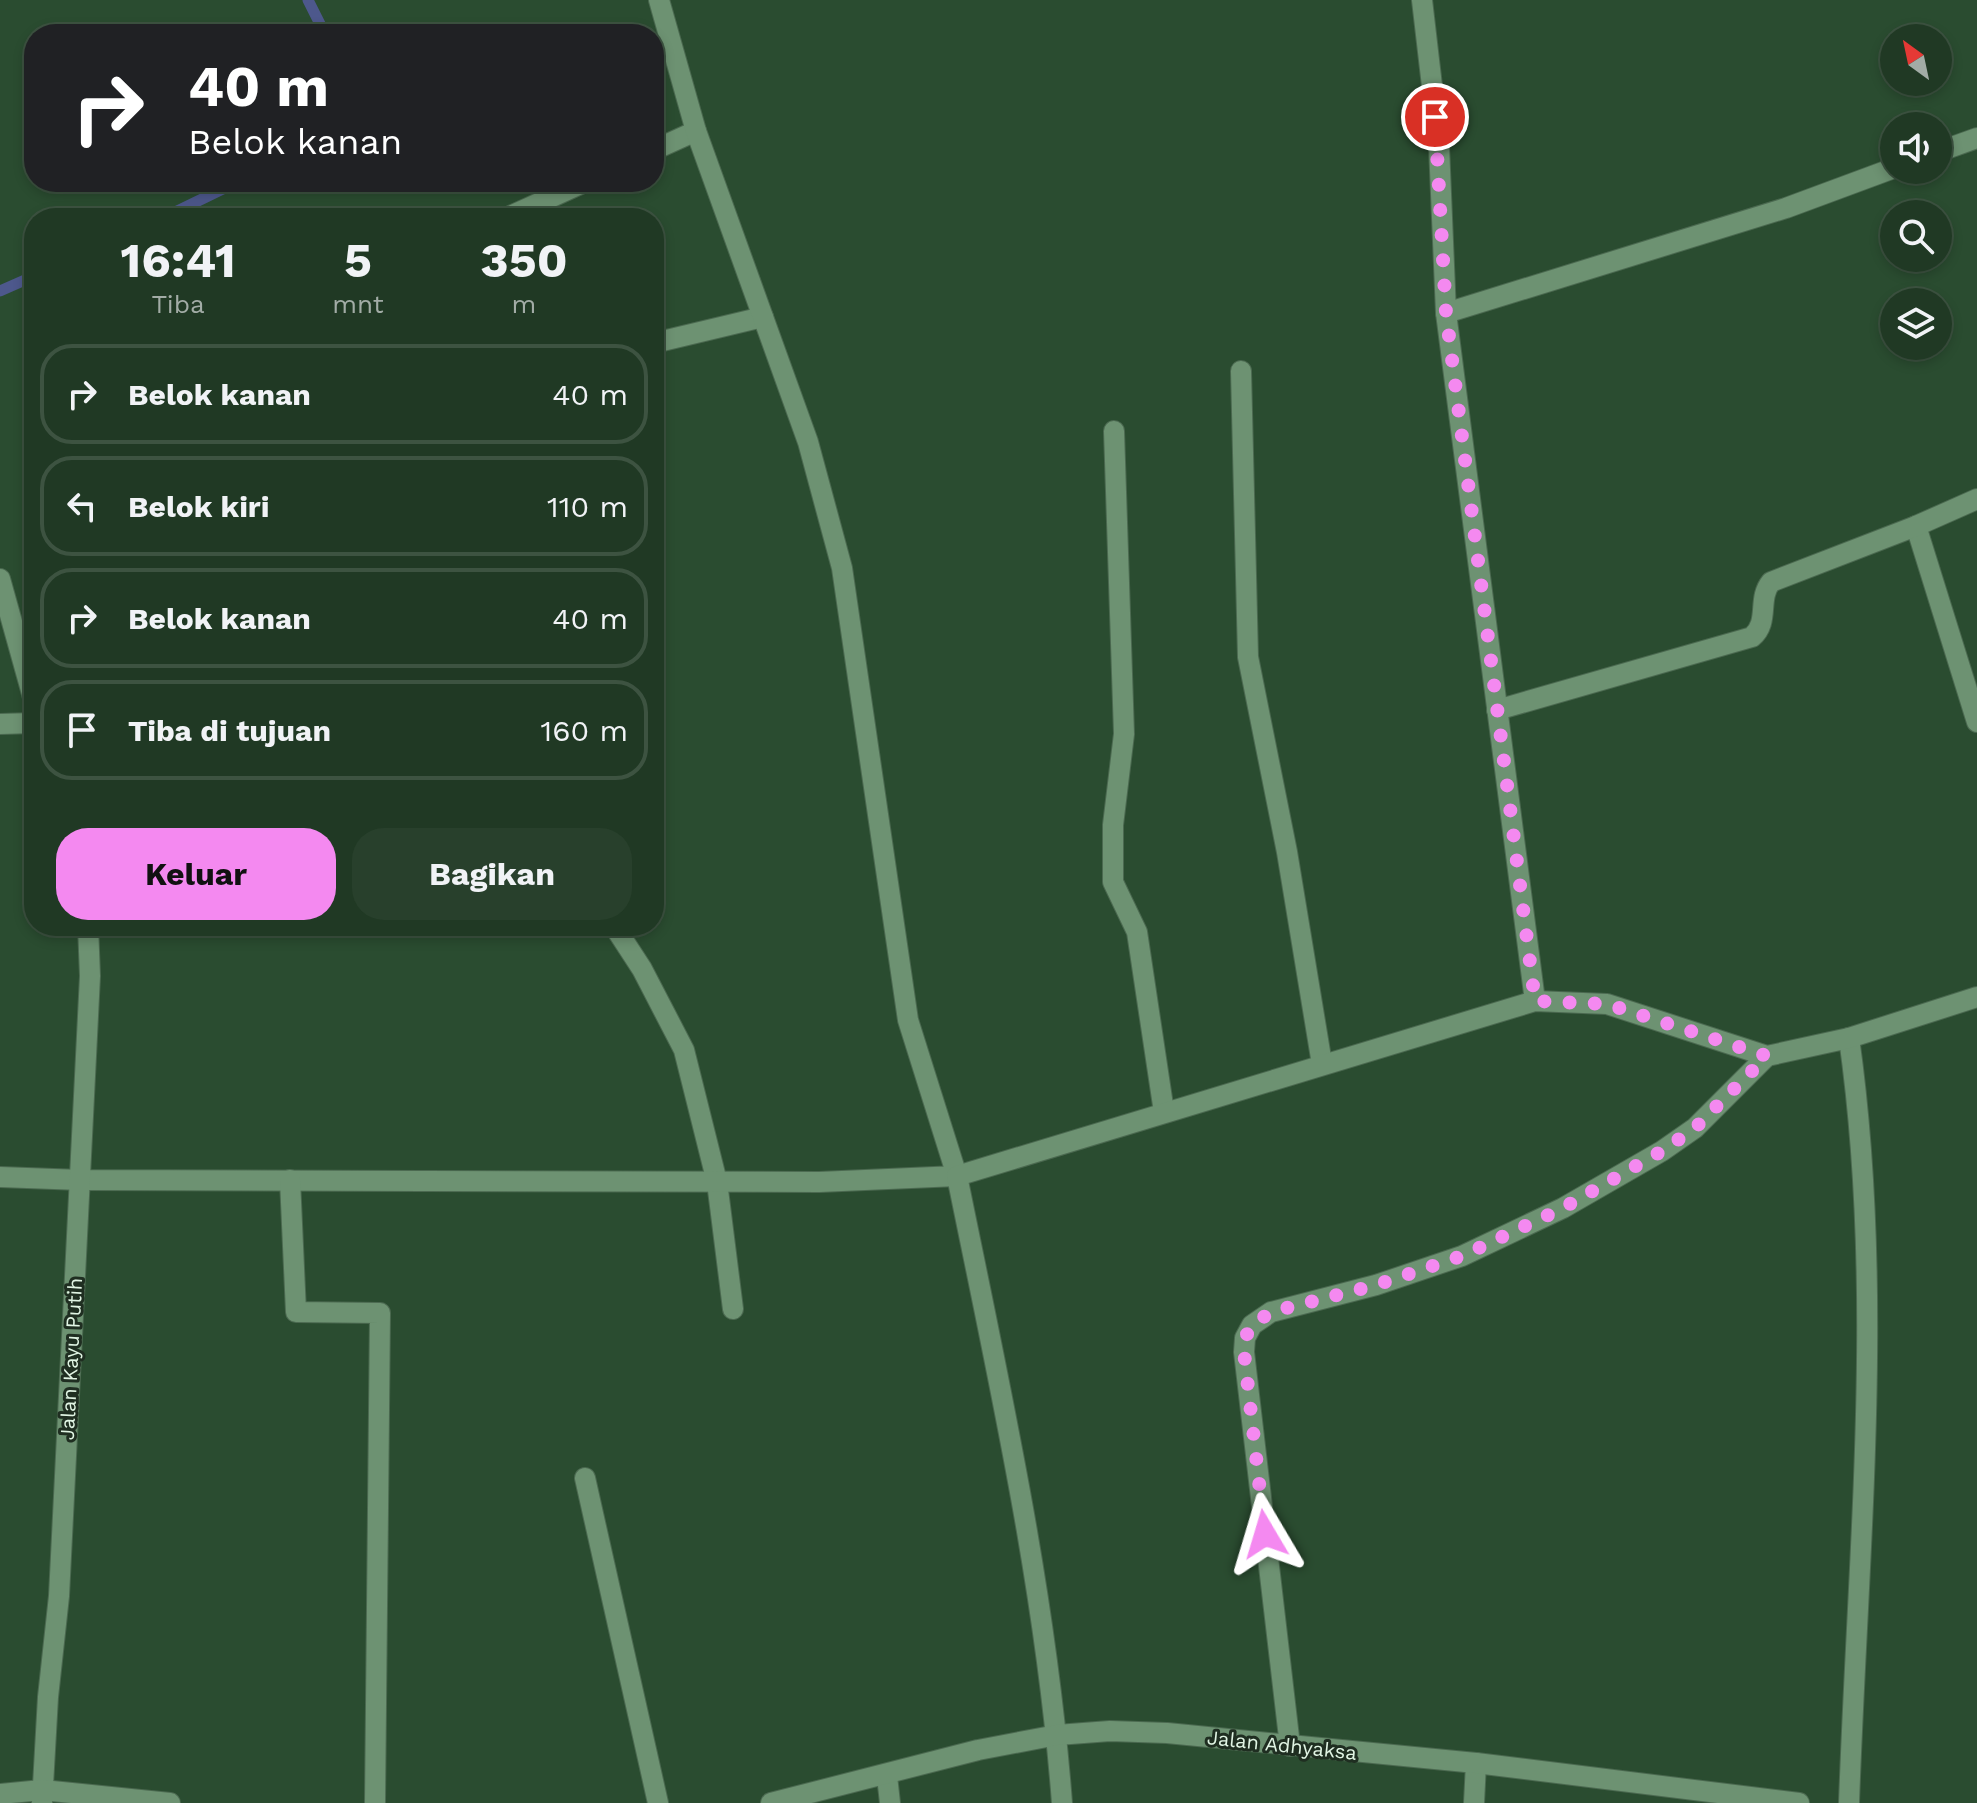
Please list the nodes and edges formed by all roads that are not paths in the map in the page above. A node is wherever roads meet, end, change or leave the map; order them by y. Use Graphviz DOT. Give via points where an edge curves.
graph roads {
  1 [pos="659,0"];
  2 [pos="1422,0"];
  3 [pos="696,131"];
  4 [pos="1977,138"];
  5 [pos="664,145"];
  6 [pos="1952,147"];
  7 [pos="1880,173"];
  8 [pos="563,192"];
  9 [pos="528,208"];
  10 [pos="1446,313"];
  11 [pos="763,317"];
  12 [pos="664,341"];
  13 [pos="1241,371"];
  14 [pos="1114,431"];
  15 [pos="1977,499"];
  16 [pos="1916,526"];
  17 [pos="0,579"];
  18 [pos="24,649"];
  19 [pos="1497,710"];
  20 [pos="1977,722"];
  21 [pos="24,723"];
  22 [pos="0,724"];
  23 [pos="88,936"];
  24 [pos="621,936"];
  25 [pos="1977,997"];
  26 [pos="1535,1001"];
  27 [pos="1849,1038"];
  28 [pos="1767,1056"];
  29 [pos="1322,1064"];
  30 [pos="1164,1112"];
  31 [pos="957,1176"];
  32 [pos="0,1177"];
  33 [pos="81,1180"];
  34 [pos="290,1180"];
  35 [pos="717,1182"];
  36 [pos="733,1309"];
  37 [pos="585,1478"];
  38 [pos="1057,1735"];
  39 [pos="1290,1746"];
  40 [pos="1476,1763"];
  41 [pos="887,1776"];
  42 [pos="0,1794"];
  43 [pos="42,1797"];
  44 [pos="170,1803"];
  45 [pos="375,1803"];
  46 [pos="658,1803"];
  47 [pos="771,1803"];
  48 [pos="890,1803"];
  49 [pos="1062,1803"];
  50 [pos="1474,1803"];
  51 [pos="1799,1803"];
  52 [pos="1849,1803"];
  1 -- 3 [label="street"];
  2 -- 10 [label="street" via="1439,146"];
  3 -- 5 [label="street"];
  3 -- 11 [label="street"];
  4 -- 6 [label="street"];
  7 -- 10 [label="street" via="1786,208"];
  8 -- 9 [label="street"];
  10 -- 19 [label="street"];
  11 -- 12 [label="street"];
  11 -- 31 [label="street" via="808,442 842,568 908,1020"];
  13 -- 29 [label="street" via="1248,657"];
  14 -- 30 [label="street" via="1124,734 1113,825 1113,882 1137,932"];
  15 -- 16 [label="street"];
  16 -- 19 [label="street" via="1771,582 1765,589 1762,624 1752,637"];
  16 -- 20 [label="street"];
  17 -- 18 [label="street"];
  19 -- 26 [label="street"];
  21 -- 22 [label="street"];
  23 -- 33 [label="street, Jalan Kayu Putih"];
  24 -- 35 [label="street" via="684,1050"];
  25 -- 27 [label="street"];
  26 -- 28 [label="street" via="1607,1004"];
  26 -- 29 [label="street"];
  27 -- 28 [label="street"];
  27 -- 52 [label="street" via="1859,1111 1870,1352"];
  28 -- 39 [label="street" via="1695,1128 1528,1227 1376,1285 1271,1312 1252,1325 1244,1352"];
  29 -- 30 [label="street"];
  30 -- 31 [label="street"];
  31 -- 35 [label="street"];
  31 -- 38 [label="street" via="1022,1495"];
  32 -- 33 [label="street"];
  33 -- 34 [label="street"];
  33 -- 43 [label="street, Jalan Kayu Putih" via="59,1596"];
  34 -- 35 [label="street"];
  34 -- 45 [label="street" via="296,1312 380,1313"];
  35 -- 36 [label="street"];
  37 -- 46 [label="street"];
  38 -- 39 [label="street, Jalan Adhyaksa" via="1167,1733"];
  38 -- 41 [label="street, Jalan Adhyaksa"];
  38 -- 49 [label="street"];
  39 -- 40 [label="street, Jalan Adhyaksa"];
  40 -- 50 [label="street"];
  40 -- 51 [label="street, Jalan Adhyaksa"];
  41 -- 47 [label="street, Jalan Adhyaksa"];
  41 -- 48 [label="street"];
  42 -- 43 [label="street"];
  43 -- 44 [label="street"];
}
